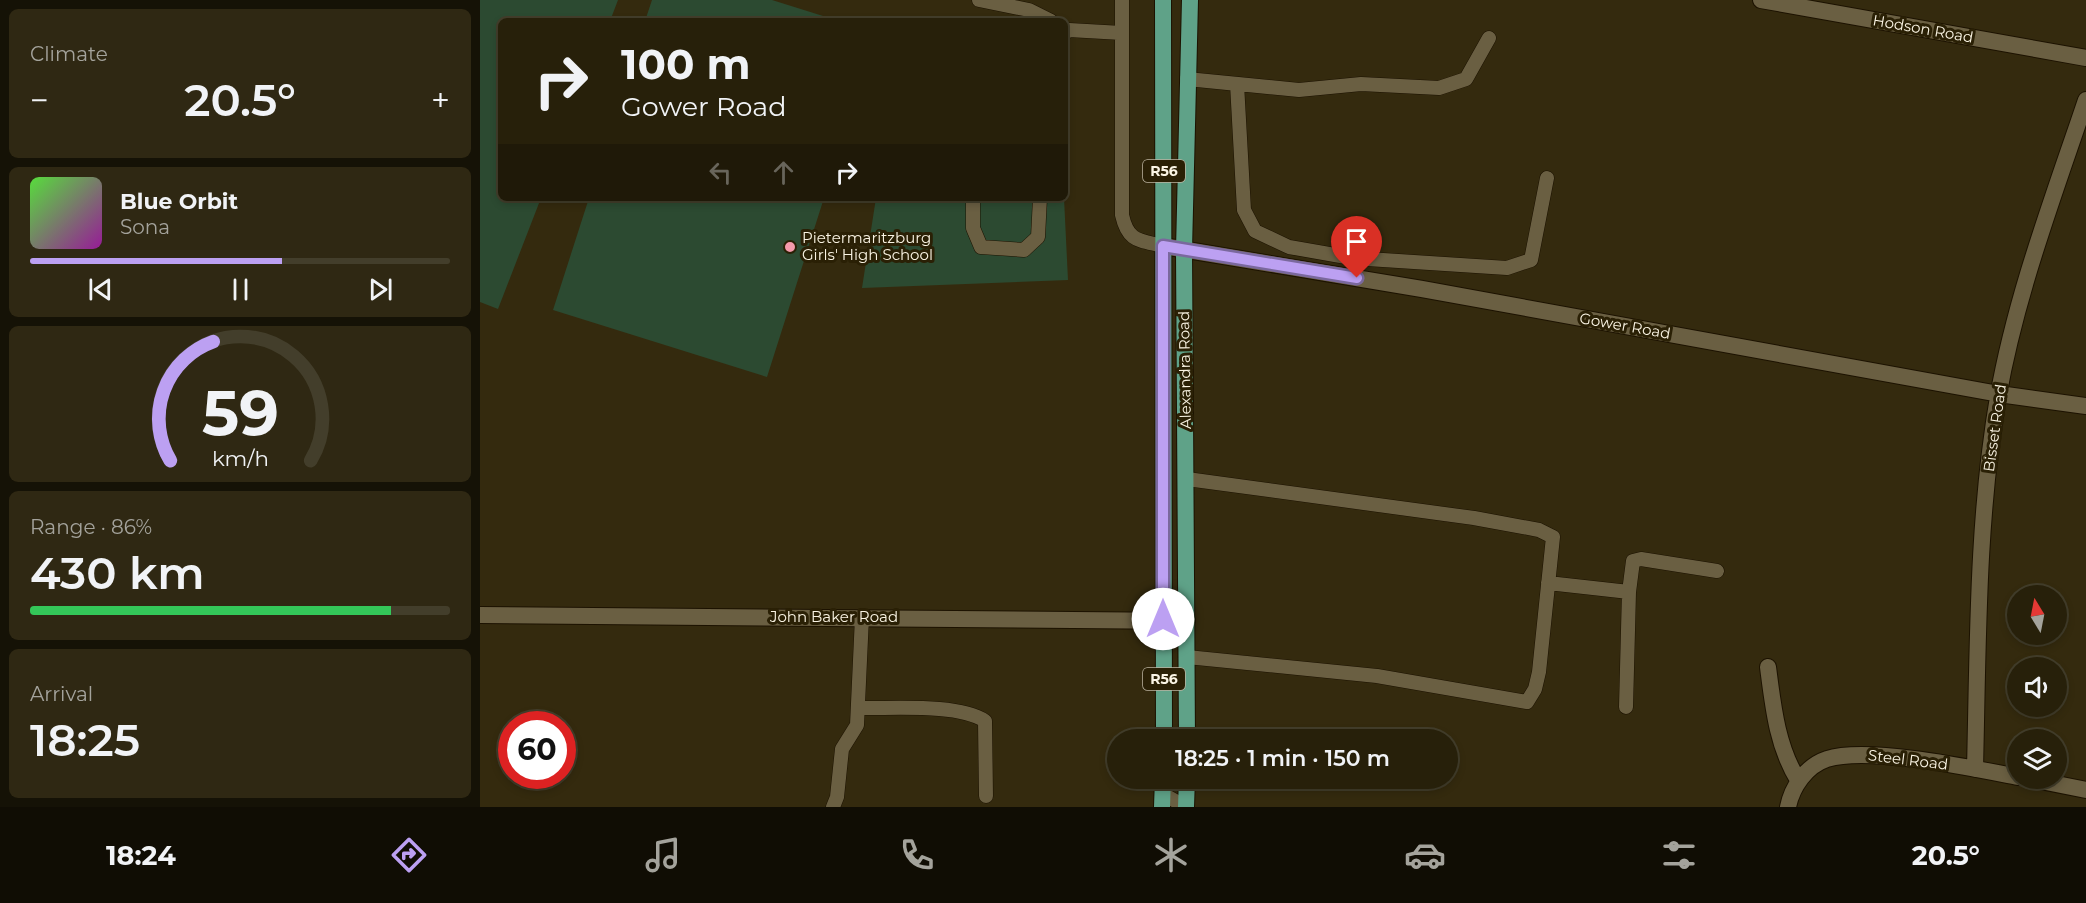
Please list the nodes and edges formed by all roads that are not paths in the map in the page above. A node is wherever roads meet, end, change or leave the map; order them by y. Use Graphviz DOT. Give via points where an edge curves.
graph roads {
  1 [pos="979,0"];
  2 [pos="1122,0"];
  3 [pos="1163,0"];
  4 [pos="1190,0"];
  5 [pos="1761,0"];
  6 [pos="1030,5"];
  7 [pos="1047,18"];
  8 [pos="1068,30"];
  9 [pos="1122,33"];
  10 [pos="1489,38"];
  11 [pos="2086,58"];
  12 [pos="1187,79"];
  13 [pos="1237,84"];
  14 [pos="2086,100"];
  15 [pos="1547,178"];
  16 [pos="974,201"];
  17 [pos="1040,201"];
  18 [pos="1163,246"];
  19 [pos="1184,250"];
  20 [pos="1998,394"];
  21 [pos="2086,406"];
  22 [pos="1187,479"];
  23 [pos="1717,571"];
  24 [pos="1548,583"];
  25 [pos="1629,592"];
  26 [pos="480,615"];
  27 [pos="862,617"];
  28 [pos="1163,619"];
  29 [pos="1187,621"];
  30 [pos="1187,657"];
  31 [pos="1768,667"];
  32 [pos="1626,707"];
  33 [pos="858,708"];
  34 [pos="1164,729"];
  35 [pos="1187,729"];
  36 [pos="1975,769"];
  37 [pos="2007,775"];
  38 [pos="1798,780"];
  39 [pos="2067,786"];
  40 [pos="1186,789"];
  41 [pos="2086,790"];
  42 [pos="1163,793"];
  43 [pos="986,796"];
  44 [pos="833,807"];
  45 [pos="1186,807"];
  46 [pos="1788,807"];
  1 -- 6 [label="lane"];
  2 -- 9 [label="lane"];
  3 -- 18 [label="main road, Alexandra Road / R56"];
  4 -- 12 [label="main road, Alexandra Road / R56"];
  5 -- 11 [label="street, Hodson Road"];
  6 -- 7 [label="lane"];
  8 -- 9 [label="lane"];
  9 -- 18 [label="lane" via="1122,214 1133,239"];
  10 -- 13 [label="lane" via="1466,79 1439,88 1361,84 1299,90"];
  12 -- 13 [label="lane"];
  12 -- 19 [label="main road, Alexandra Road / R56"];
  13 -- 15 [label="lane" via="1244,210 1255,231 1289,247 1352,258 1507,268 1519,265 1531,260"];
  14 -- 20 [label="street, Bisset Road" via="2028,273"];
  16 -- 17 [label="lane" via="973,228 981,247 1024,250 1038,237"];
  18 -- 19 [label="street, Gower Road"];
  18 -- 28 [label="main road, Alexandra Road / R56"];
  19 -- 20 [label="street, Gower Road" via="1422,289"];
  19 -- 22 [label="main road, Alexandra Road / R56"];
  20 -- 21 [label="street, Gower Road"];
  20 -- 36 [label="street, Bisset Road" via="1980,562"];
  22 -- 24 [label="lane" via="1539,530 1553,537"];
  22 -- 29 [label="main road, Alexandra Road / R56"];
  23 -- 25 [label="lane" via="1641,559 1633,561"];
  24 -- 25 [label="lane"];
  24 -- 30 [label="lane" via="1539,672 1527,702 1377,676"];
  25 -- 32 [label="lane"];
  26 -- 27 [label="street, John Baker Road"];
  27 -- 28 [label="street, John Baker Road"];
  27 -- 33 [label="lane"];
  28 -- 29 [label="street, John Baker Road"];
  28 -- 34 [label="main road, Alexandra Road / R56"];
  29 -- 30 [label="main road, Alexandra Road / R56"];
  30 -- 35 [label="main road, Alexandra Road / R56"];
  31 -- 38 [label="street" via="1776,723"];
  33 -- 43 [label="lane" via="949,711 978,716 985,721"];
  33 -- 44 [label="lane" via="857,725 842,749"];
  36 -- 37 [label="street, Steel Road"];
  36 -- 38 [label="street, Steel Road" via="1861,754 1826,760"];
  38 -- 46 [label="street"];
  39 -- 41 [label="street"];
  40 -- 45 [label="main road"];
  42 -- 45 [label="lane"];
}
